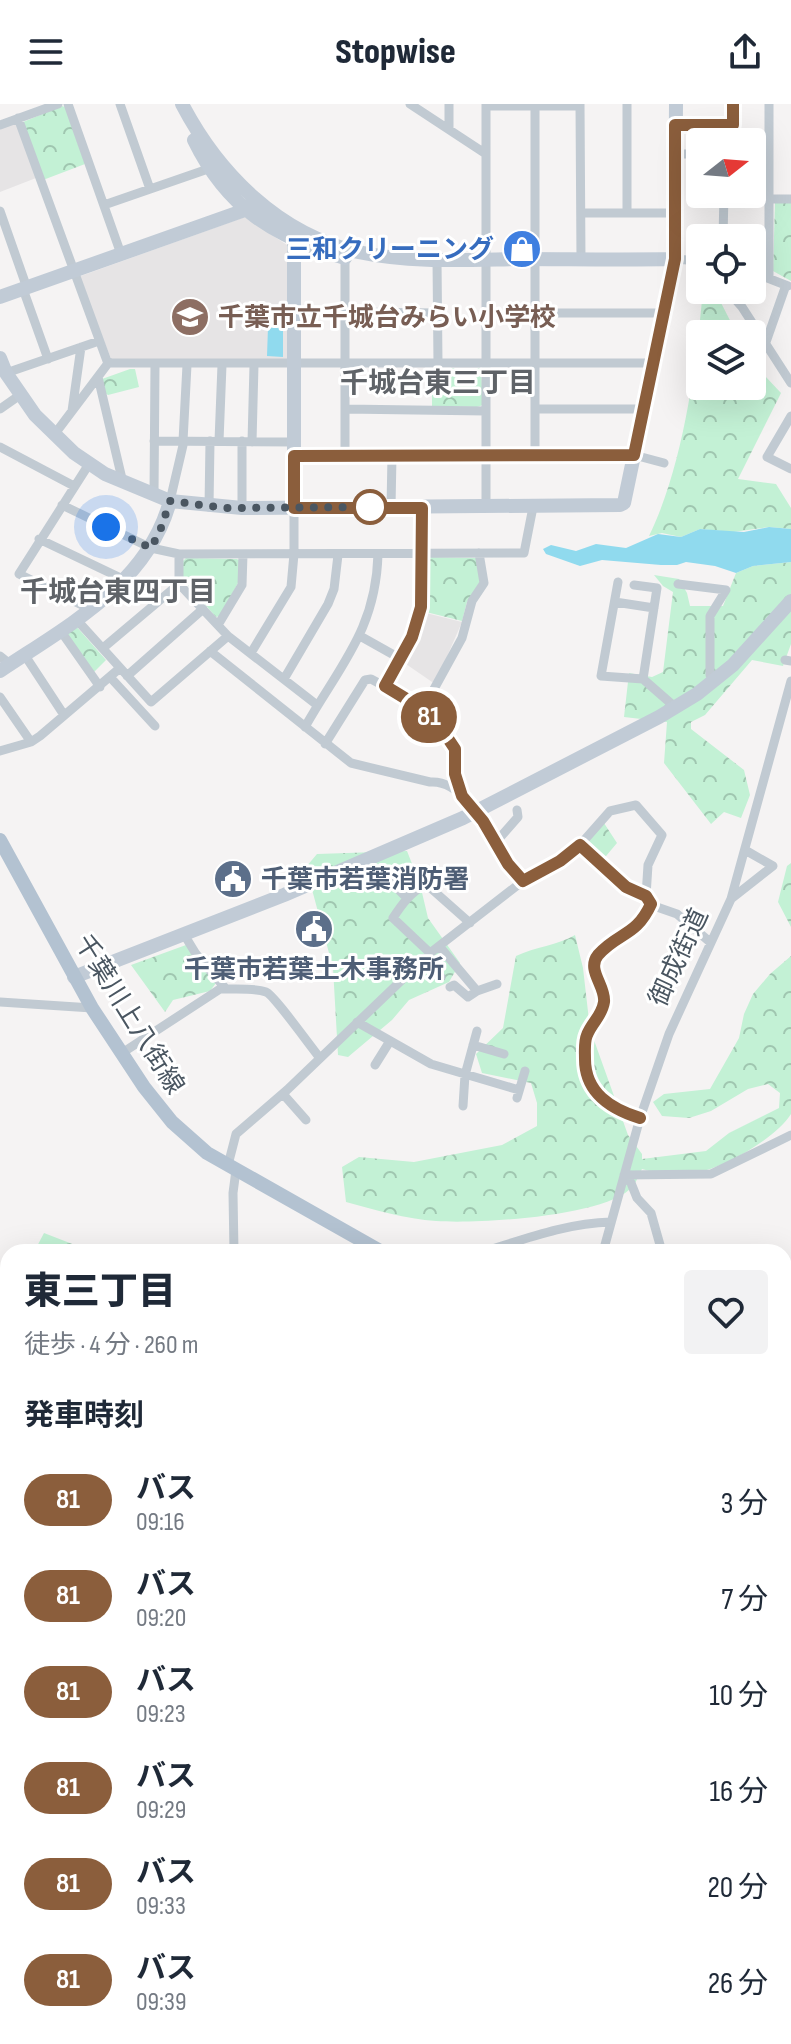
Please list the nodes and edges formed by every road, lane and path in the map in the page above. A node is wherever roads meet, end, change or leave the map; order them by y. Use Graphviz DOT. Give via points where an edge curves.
graph roads {
  1 [pos="58,104"];
  2 [pos="68,104"];
  3 [pos="120,104"];
  4 [pos="181,104"];
  5 [pos="410,104"];
  6 [pos="449,104"];
  7 [pos="627,104"];
  8 [pos="676,104"];
  9 [pos="733,104"];
  10 [pos="769,104"];
  11 [pos="486,105"];
  12 [pos="580,105"];
  13 [pos="535,106"];
  14 [pos="18,118"];
  15 [pos="0,125"];
  16 [pos="675,125"];
  17 [pos="449,129"];
  18 [pos="486,154"];
  19 [pos="676,154"];
  20 [pos="686,154"];
  21 [pos="769,155"];
  22 [pos="208,169"];
  23 [pos="150,189"];
  24 [pos="769,199"];
  25 [pos="791,199"];
  26 [pos="104,205"];
  27 [pos="250,205"];
  28 [pos="0,211"];
  29 [pos="581,213"];
  30 [pos="627,213"];
  31 [pos="675,213"];
  32 [pos="294,241"];
  33 [pos="121,254"];
  34 [pos="345,258"];
  35 [pos="409,259"];
  36 [pos="535,259"];
  37 [pos="675,259"];
  38 [pos="437,260"];
  39 [pos="487,260"];
  40 [pos="581,260"];
  41 [pos="686,260"];
  42 [pos="72,271"];
  43 [pos="766,277"];
  44 [pos="769,278"];
  45 [pos="788,286"];
  46 [pos="25,288"];
  47 [pos="0,297"];
  48 [pos="346,312"];
  49 [pos="437,313"];
  50 [pos="536,313"];
  51 [pos="665,313"];
  52 [pos="99,341"];
  53 [pos="766,342"];
  54 [pos="81,347"];
  55 [pos="0,358"];
  56 [pos="48,359"];
  57 [pos="109,362"];
  58 [pos="653,363"];
  59 [pos="155,364"];
  60 [pos="294,364"];
  61 [pos="345,364"];
  62 [pos="438,364"];
  63 [pos="487,364"];
  64 [pos="187,365"];
  65 [pos="222,365"];
  66 [pos="254,365"];
  67 [pos="535,365"];
  68 [pos="6,373"];
  69 [pos="98,377"];
  70 [pos="791,383"];
  71 [pos="20,395"];
  72 [pos="0,409"];
  73 [pos="345,409"];
  74 [pos="535,409"];
  75 [pos="644,409"];
  76 [pos="486,411"];
  77 [pos="72,412"];
  78 [pos="791,416"];
  79 [pos="54,435"];
  80 [pos="154,441"];
  81 [pos="184,441"];
  82 [pos="215,441"];
  83 [pos="247,442"];
  84 [pos="0,447"];
  85 [pos="294,449"];
  86 [pos="486,455"];
  87 [pos="535,455"];
  88 [pos="634,455"];
  89 [pos="345,456"];
  90 [pos="392,456"];
  91 [pos="664,463"];
  92 [pos="89,464"];
  93 [pos="791,469"];
  94 [pos="123,483"];
  95 [pos="74,486"];
  96 [pos="154,495"];
  97 [pos="170,501"];
  98 [pos="62,505"];
  99 [pos="209,507"];
  100 [pos="391,507"];
  101 [pos="486,507"];
  102 [pos="533,507"];
  103 [pos="242,508"];
  104 [pos="294,508"];
  105 [pos="422,508"];
  106 [pos="39,539"];
  107 [pos="151,548"];
  108 [pos="423,553"];
  109 [pos="479,553"];
  110 [pos="179,554"];
  111 [pos="243,554"];
  112 [pos="294,554"];
  113 [pos="378,554"];
  114 [pos="338,555"];
  115 [pos="125,580"];
  116 [pos="618,582"];
  117 [pos="179,584"];
  118 [pos="678,584"];
  119 [pos="634,585"];
  120 [pos="791,601"];
  121 [pos="615,602"];
  122 [pos="654,608"];
  123 [pos="90,609"];
  124 [pos="203,609"];
  125 [pos="76,619"];
  126 [pos="218,625"];
  127 [pos="60,630"];
  128 [pos="228,636"];
  129 [pos="360,636"];
  130 [pos="103,648"];
  131 [pos="210,651"];
  132 [pos="251,653"];
  133 [pos="24,654"];
  134 [pos="401,659"];
  135 [pos="3,664"];
  136 [pos="124,672"];
  137 [pos="110,677"];
  138 [pos="284,679"];
  139 [pos="643,679"];
  140 [pos="715,680"];
  141 [pos="791,681"];
  142 [pos="385,686"];
  143 [pos="100,687"];
  144 [pos="0,697"];
  145 [pos="317,705"];
  146 [pos="675,707"];
  147 [pos="423,709"];
  148 [pos="64,715"];
  149 [pos="155,726"];
  150 [pos="305,727"];
  151 [pos="31,742"];
  152 [pos="325,744"];
  153 [pos="0,751"];
  154 [pos="462,796"];
  155 [pos="517,810"];
  156 [pos="475,812"];
  157 [pos="0,840"];
  158 [pos="496,842"];
  159 [pos="580,845"];
  160 [pos="745,850"];
  161 [pos="392,877"];
  162 [pos="523,881"];
  163 [pos="407,898"];
  164 [pos="731,899"];
  165 [pos="648,900"];
  166 [pos="470,923"];
  167 [pos="185,936"];
  168 [pos="710,942"];
  169 [pos="431,953"];
  170 [pos="74,977"];
  171 [pos="441,977"];
  172 [pos="497,984"];
  173 [pos="450,987"];
  174 [pos="226,989"];
  175 [pos="477,991"];
  176 [pos="0,1002"];
  177 [pos="92,1008"];
  178 [pos="357,1022"];
  179 [pos="477,1031"];
  180 [pos="390,1041"];
  181 [pos="415,1041"];
  182 [pos="473,1045"];
  183 [pos="410,1052"];
  184 [pos="122,1053"];
  185 [pos="504,1054"];
  186 [pos="320,1058"];
  187 [pos="375,1065"];
  188 [pos="525,1071"];
  189 [pos="465,1075"];
  190 [pos="283,1094"];
  191 [pos="463,1106"];
  192 [pos="640,1118"];
  193 [pos="306,1120"];
  194 [pos="791,1135"];
  195 [pos="232,1168"];
  196 [pos="624,1175"];
  197 [pos="611,1222"];
  198 [pos="234,1244"];
  199 [pos="368,1244"];
  200 [pos="508,1244"];
  201 [pos="605,1244"];
  202 [pos="660,1244"];
  1 -- 14 [label="street"];
  2 -- 26 [label="street"];
  3 -- 23 [label="street"];
  4 -- 22 [label="street"];
  4 -- 27 [label="street"];
  5 -- 17 [label="street"];
  6 -- 17 [label="street"];
  7 -- 30 [label="street"];
  8 -- 16 [label="street"];
  9 -- 16 [label="street" via="733,125"];
  10 -- 21 [label="street"];
  11 -- 13 [label="street"];
  11 -- 18 [label="street"];
  12 -- 13 [label="street"];
  12 -- 29 [label="street"];
  13 -- 36 [label="street"];
  14 -- 15 [label="street"];
  14 -- 42 [label="street"];
  16 -- 19 [label="street"];
  17 -- 18 [label="street"];
  18 -- 39 [label="street"];
  19 -- 20 [label="street"];
  19 -- 31 [label="street"];
  21 -- 24 [label="street"];
  22 -- 23 [label="street"];
  22 -- 27 [label="street"];
  23 -- 26 [label="street"];
  24 -- 25 [label="street"];
  24 -- 44 [label="street"];
  26 -- 33 [label="street"];
  27 -- 32 [label="street"];
  27 -- 33 [label="street"];
  27 -- 35 [label="street" via="327,242"];
  28 -- 46 [label="street"];
  29 -- 30 [label="street"];
  29 -- 40 [label="street"];
  30 -- 31 [label="street"];
  31 -- 37 [label="street"];
  32 -- 34 [label="street"];
  32 -- 60 [label="street"];
  33 -- 42 [label="street"];
  34 -- 35 [label="street"];
  34 -- 48 [label="street"];
  35 -- 38 [label="street"];
  36 -- 39 [label="street"];
  36 -- 40 [label="street"];
  36 -- 50 [label="street"];
  37 -- 40 [label="street"];
  37 -- 41 [label="street"];
  37 -- 51 [label="street"];
  38 -- 39 [label="street"];
  38 -- 49 [label="street"];
  39 -- 63 [label="street"];
  42 -- 46 [label="street"];
  42 -- 52 [label="street"];
  43 -- 44 [label="street"];
  44 -- 45 [label="street"];
  45 -- 53 [label="street"];
  46 -- 47 [label="street"];
  46 -- 56 [label="street"];
  48 -- 49 [label="street"];
  48 -- 61 [label="street"];
  49 -- 62 [label="street"];
  50 -- 51 [label="street"];
  50 -- 67 [label="street"];
  51 -- 58 [label="street"];
  52 -- 54 [label="street"];
  52 -- 57 [label="street"];
  53 -- 70 [label="street"];
  54 -- 56 [label="street"];
  54 -- 77 [label="street"];
  55 -- 68 [label="street"];
  56 -- 68 [label="street"];
  57 -- 59 [label="street"];
  57 -- 69 [label="street"];
  58 -- 67 [label="street"];
  58 -- 75 [label="street"];
  59 -- 64 [label="street"];
  59 -- 80 [label="street"];
  60 -- 61 [label="street"];
  60 -- 66 [label="street"];
  60 -- 85 [label="street"];
  61 -- 62 [label="street"];
  61 -- 73 [label="street"];
  62 -- 63 [label="street"];
  63 -- 67 [label="street"];
  63 -- 76 [label="street"];
  64 -- 65 [label="street"];
  64 -- 81 [label="street"];
  65 -- 66 [label="street"];
  65 -- 82 [label="street"];
  66 -- 83 [label="street"];
  67 -- 74 [label="street"];
  68 -- 71 [label="street"];
  69 -- 77 [label="street"];
  69 -- 94 [label="street"];
  71 -- 72 [label="street"];
  71 -- 79 [label="street"];
  73 -- 76 [label="street"];
  73 -- 89 [label="street"];
  74 -- 75 [label="street"];
  74 -- 87 [label="street"];
  75 -- 88 [label="street"];
  76 -- 86 [label="street"];
  77 -- 79 [label="street"];
  78 -- 93 [label="street" via="767,457"];
  79 -- 92 [label="street"];
  80 -- 81 [label="street"];
  80 -- 96 [label="street"];
  81 -- 82 [label="street"];
  81 -- 97 [label="street"];
  82 -- 83 [label="street"];
  82 -- 99 [label="street"];
  83 -- 85 [label="street"];
  83 -- 103 [label="street"];
  84 -- 95 [label="street"];
  85 -- 89 [label="street"];
  85 -- 104 [label="street"];
  86 -- 87 [label="street"];
  86 -- 90 [label="street"];
  86 -- 101 [label="street"];
  87 -- 88 [label="street"];
  88 -- 91 [label="street"];
  88 -- 102 [label="street" via="624,503"];
  89 -- 90 [label="street"];
  90 -- 100 [label="street"];
  92 -- 94 [label="street"];
  92 -- 95 [label="street"];
  94 -- 96 [label="street"];
  95 -- 98 [label="street"];
  96 -- 97 [label="street"];
  97 -- 99 [label="street"];
  97 -- 107 [label="street"];
  98 -- 106 [label="street"];
  98 -- 107 [label="street"];
  99 -- 103 [label="street"];
  100 -- 104 [label="street"];
  100 -- 105 [label="street"];
  101 -- 102 [label="street"];
  101 -- 105 [label="street"];
  102 -- 109 [label="street" via="524,553"];
  103 -- 104 [label="street"];
  104 -- 112 [label="street"];
  105 -- 108 [label="street"];
  106 -- 115 [label="street"];
  106 -- 123 [label="street" via="19,574"];
  107 -- 110 [label="street"];
  107 -- 115 [label="street"];
  108 -- 109 [label="street"];
  108 -- 113 [label="street"];
  108 -- 134 [label="street" via="421,607"];
  109 -- 147 [label="street" via="484,583 472,601 462,638"];
  110 -- 111 [label="street"];
  110 -- 117 [label="street"];
  111 -- 112 [label="street"];
  111 -- 126 [label="street" via="242,585"];
  112 -- 114 [label="street"];
  112 -- 132 [label="street" via="291,587"];
  113 -- 114 [label="street"];
  113 -- 129 [label="street" via="375,593"];
  114 -- 138 [label="street" via="328,604"];
  115 -- 123 [label="street"];
  116 -- 121 [label="street"];
  117 -- 124 [label="street"];
  117 -- 130 [label="street"];
  118 -- 140 [label="street" via="726,590 709,624 710,675"];
  119 -- 122 [label="street" via="657,588"];
  120 -- 140 [label="street"];
  121 -- 122 [label="street"];
  121 -- 139 [label="street" via="601,676"];
  122 -- 139 [label="street"];
  123 -- 125 [label="street"];
  124 -- 126 [label="street"];
  124 -- 136 [label="street"];
  125 -- 127 [label="street"];
  125 -- 130 [label="street"];
  126 -- 128 [label="street"];
  127 -- 133 [label="street"];
  127 -- 143 [label="street"];
  128 -- 131 [label="street"];
  128 -- 132 [label="street"];
  129 -- 134 [label="street"];
  129 -- 145 [label="street"];
  130 -- 136 [label="street"];
  131 -- 136 [label="street" via="151,702"];
  131 -- 150 [label="street"];
  132 -- 138 [label="street"];
  133 -- 135 [label="street"];
  133 -- 148 [label="street"];
  134 -- 142 [label="street"];
  136 -- 137 [label="street"];
  137 -- 143 [label="street"];
  137 -- 149 [label="street"];
  138 -- 145 [label="street"];
  139 -- 146 [label="street"];
  140 -- 146 [label="street"];
  141 -- 160 [label="street, 御成街道"];
  142 -- 147 [label="street"];
  142 -- 152 [label="street" via="365,680"];
  143 -- 148 [label="street"];
  144 -- 151 [label="street"];
  145 -- 150 [label="street"];
  146 -- 156 [label="street"];
  147 -- 154 [label="street" via="455,749"];
  148 -- 151 [label="street"];
  150 -- 152 [label="street"];
  151 -- 153 [label="street"];
  152 -- 154 [label="street" via="351,763 440,781"];
  154 -- 156 [label="street"];
  155 -- 158 [label="street" via="518,817"];
  156 -- 158 [label="street"];
  156 -- 167 [label="street"];
  157 -- 170 [label="main road, 千葉川上八街線"];
  158 -- 162 [label="street"];
  159 -- 162 [label="street"];
  159 -- 165 [label="street"];
  159 -- 165 [label="street" via="610,811 636,805 662,835 648,865"];
  160 -- 164 [label="street, 御成街道"];
  160 -- 164 [label="street" via="773,866"];
  161 -- 163 [label="street"];
  162 -- 166 [label="street"];
  163 -- 166 [label="street" via="426,884"];
  163 -- 169 [label="street" via="393,918"];
  164 -- 168 [label="street, 御成街道"];
  165 -- 168 [label="street" via="677,914"];
  165 -- 192 [label="street" via="636,929 597,956 594,971 605,999 585,1042 586,1075 598,1097"];
  166 -- 169 [label="street"];
  167 -- 170 [label="street"];
  167 -- 174 [label="street"];
  168 -- 192 [label="street, 御成街道" via="669,1034"];
  169 -- 171 [label="street"];
  169 -- 175 [label="street"];
  169 -- 178 [label="street"];
  170 -- 177 [label="main road, 千葉川上八街線"];
  172 -- 175 [label="street"];
  173 -- 175 [label="street" via="468,997"];
  174 -- 184 [label="street"];
  174 -- 186 [label="street" via="267,992"];
  176 -- 177 [label="street"];
  177 -- 184 [label="main road, 千葉川上八街線"];
  178 -- 180 [label="street"];
  178 -- 186 [label="street"];
  179 -- 182 [label="street"];
  180 -- 183 [label="street"];
  180 -- 187 [label="street"];
  181 -- 183 [label="street"];
  182 -- 185 [label="street"];
  182 -- 189 [label="street"];
  183 -- 189 [label="street"];
  184 -- 195 [label="main road, 千葉川上八街線" via="172,1122"];
  186 -- 190 [label="street"];
  188 -- 189 [label="street" via="518,1094"];
  189 -- 191 [label="street"];
  190 -- 193 [label="street"];
  190 -- 195 [label="street" via="236,1134"];
  192 -- 196 [label="street, 御成街道"];
  194 -- 196 [label="street" via="711,1174"];
  195 -- 198 [label="street"];
  195 -- 199 [label="main road, 千葉川上八街線"];
  196 -- 197 [label="street, 御成街道"];
  196 -- 202 [label="street" via="651,1213"];
  197 -- 200 [label="street" via="588,1222"];
  197 -- 201 [label="street, 御成街道"];
}
